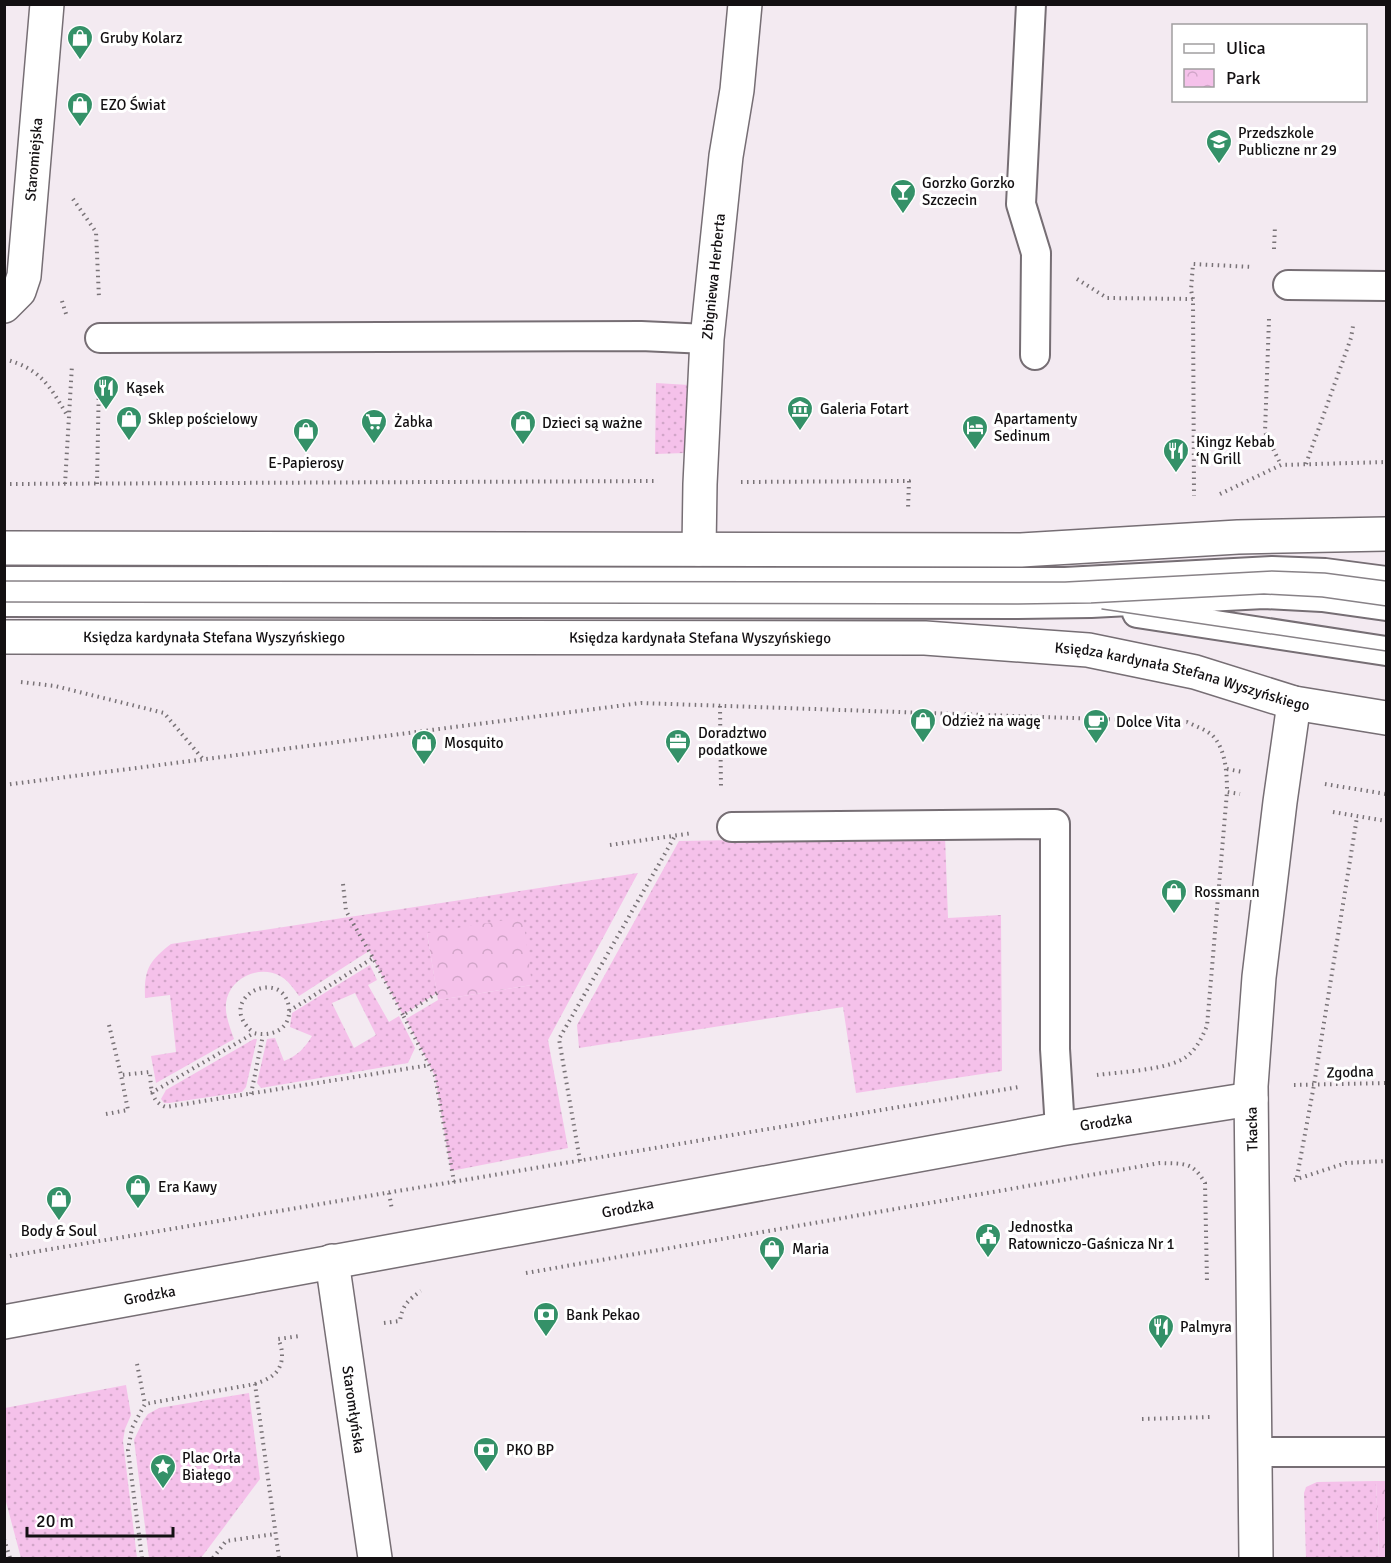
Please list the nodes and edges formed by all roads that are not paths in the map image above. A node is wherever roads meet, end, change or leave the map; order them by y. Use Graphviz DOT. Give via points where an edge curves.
graph roads {
  1 [pos="47,4"];
  2 [pos="745,4"];
  3 [pos="1031,4"];
  4 [pos="1288,285"];
  5 [pos="1373,286"];
  6 [pos="4,306"];
  7 [pos="99,339"];
  8 [pos="707,339"];
  9 [pos="1035,355"];
  10 [pos="1386,534"];
  11 [pos="4,548"];
  12 [pos="699,549"];
  13 [pos="4,581"];
  14 [pos="1386,581"];
  15 [pos="4,602"];
  16 [pos="1018,604"];
  17 [pos="1386,606"];
  18 [pos="4,637"];
  19 [pos="1386,651"];
  20 [pos="1294,703"];
  21 [pos="1386,718"];
  22 [pos="727,828"];
  23 [pos="1251,1099"];
  24 [pos="1060,1129"];
  25 [pos="332,1262"];
  26 [pos="4,1322"];
  27 [pos="1254,1452"];
  28 [pos="1386,1452"];
  29 [pos="375,1558"];
  30 [pos="1256,1558"];
  1 -- 6 [label="street, Staromiejska" via="24,276 19,291"];
  2 -- 8 [label="street, Zbigniewa Herberta"];
  3 -- 9 [label="lane" via="1021,204 1036,253"];
  4 -- 5 [label="lane"];
  7 -- 8 [label="lane"];
  8 -- 12 [label="street, Zbigniewa Herberta"];
  10 -- 12 [label="street" via="1239,537 1022,550"];
  11 -- 12 [label="street"];
  13 -- 14 [label="lane" via="1065,582 1260,572 1325,573"];
  15 -- 16 [label="lane"];
  16 -- 17 [label="lane" via="1264,594"];
  16 -- 19 [label="lane" via="1129,612"];
  18 -- 20 [label="street, Księdza kardynała Stefana Wyszyńskiego" via="925,638 1088,650 1195,672"];
  20 -- 21 [label="street, Księdza kardynała Stefana Wyszyńskiego"];
  20 -- 23 [label="street, Tkacka" via="1260,966"];
  22 -- 24 [label="lane" via="1055,824 1055,1048"];
  23 -- 24 [label="street, Grodzka"];
  23 -- 27 [label="street, Tkacka"];
  24 -- 25 [label="street, Grodzka"];
  25 -- 26 [label="street, Grodzka"];
  25 -- 29 [label="street, Staromłyńska"];
  27 -- 28 [label="lane"];
  27 -- 30 [label="street, Tkacka"];
}
